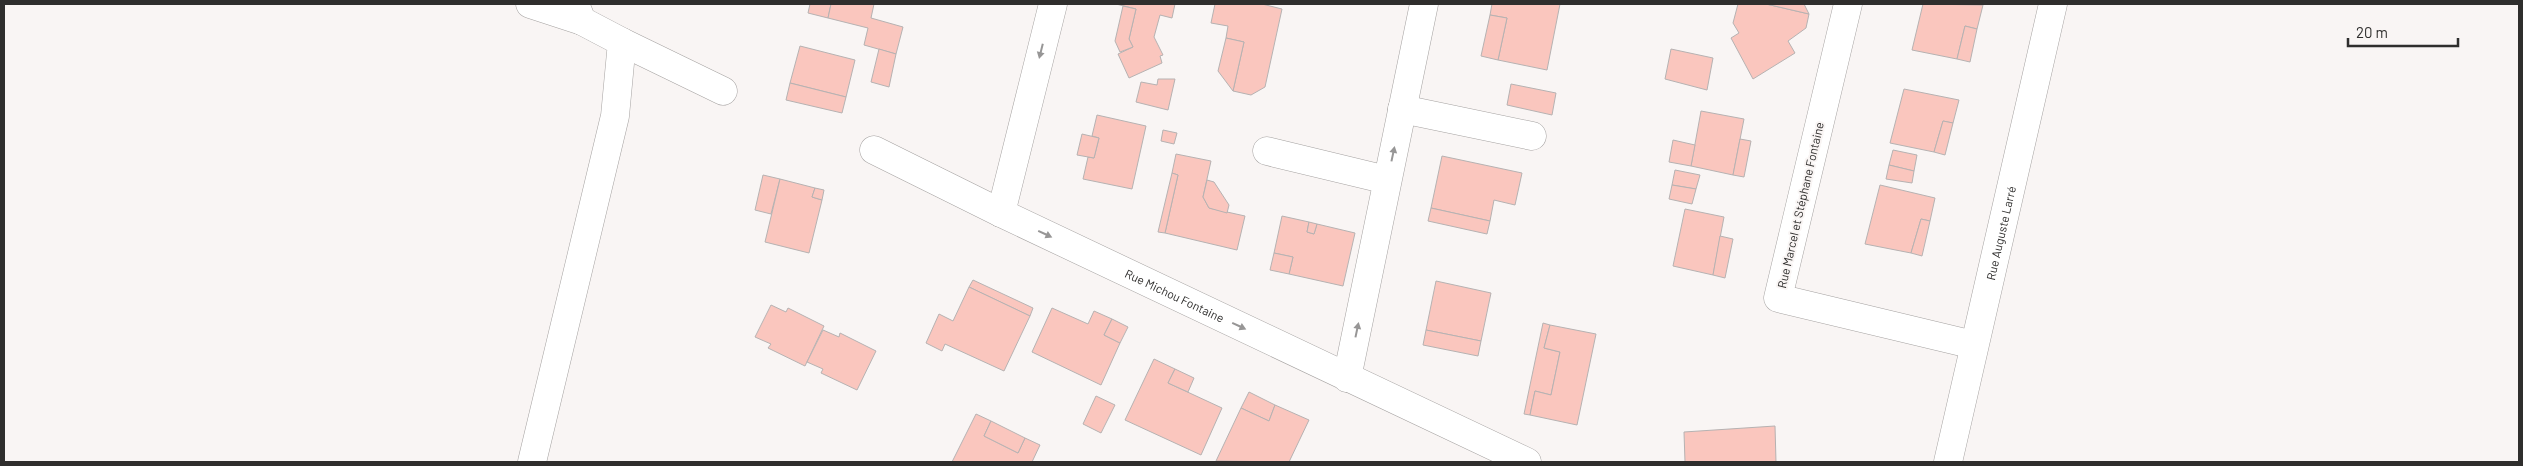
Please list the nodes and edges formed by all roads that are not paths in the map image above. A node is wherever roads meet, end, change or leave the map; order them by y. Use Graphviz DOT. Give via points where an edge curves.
graph roads {
  1 [pos="530,4"];
  2 [pos="1053,4"];
  3 [pos="1424,4"];
  4 [pos="1848,4"];
  5 [pos="2053,4"];
  6 [pos="578,12"];
  7 [pos="622,42"];
  8 [pos="723,91"];
  9 [pos="1402,109"];
  10 [pos="1532,136"];
  11 [pos="874,150"];
  12 [pos="1267,151"];
  13 [pos="1387,180"];
  14 [pos="1001,213"];
  15 [pos="1974,345"];
  16 [pos="1347,378"];
  17 [pos="532,462"];
  18 [pos="1527,462"];
  19 [pos="1948,462"];
  1 -- 6 [label="street"];
  2 -- 14 [label="street, one-way"];
  3 -- 9 [label="street"];
  4 -- 15 [label="street, Rue Marcel et Stéphane Fontaine" via="1778,298"];
  5 -- 15 [label="street, Rue Auguste Larré"];
  6 -- 7 [label="street"];
  7 -- 8 [label="street"];
  7 -- 17 [label="street" via="615,116"];
  9 -- 10 [label="street"];
  13 -- 9 [label="street, one-way"];
  11 -- 14 [label="street, Rue Michou Fontaine"];
  12 -- 13 [label="street"];
  16 -- 13 [label="street, one-way"];
  14 -- 16 [label="street, Rue Michou Fontaine, one-way"];
  15 -- 19 [label="street, Rue Auguste Larré"];
  16 -- 18 [label="street, Rue Michou Fontaine"];
}
